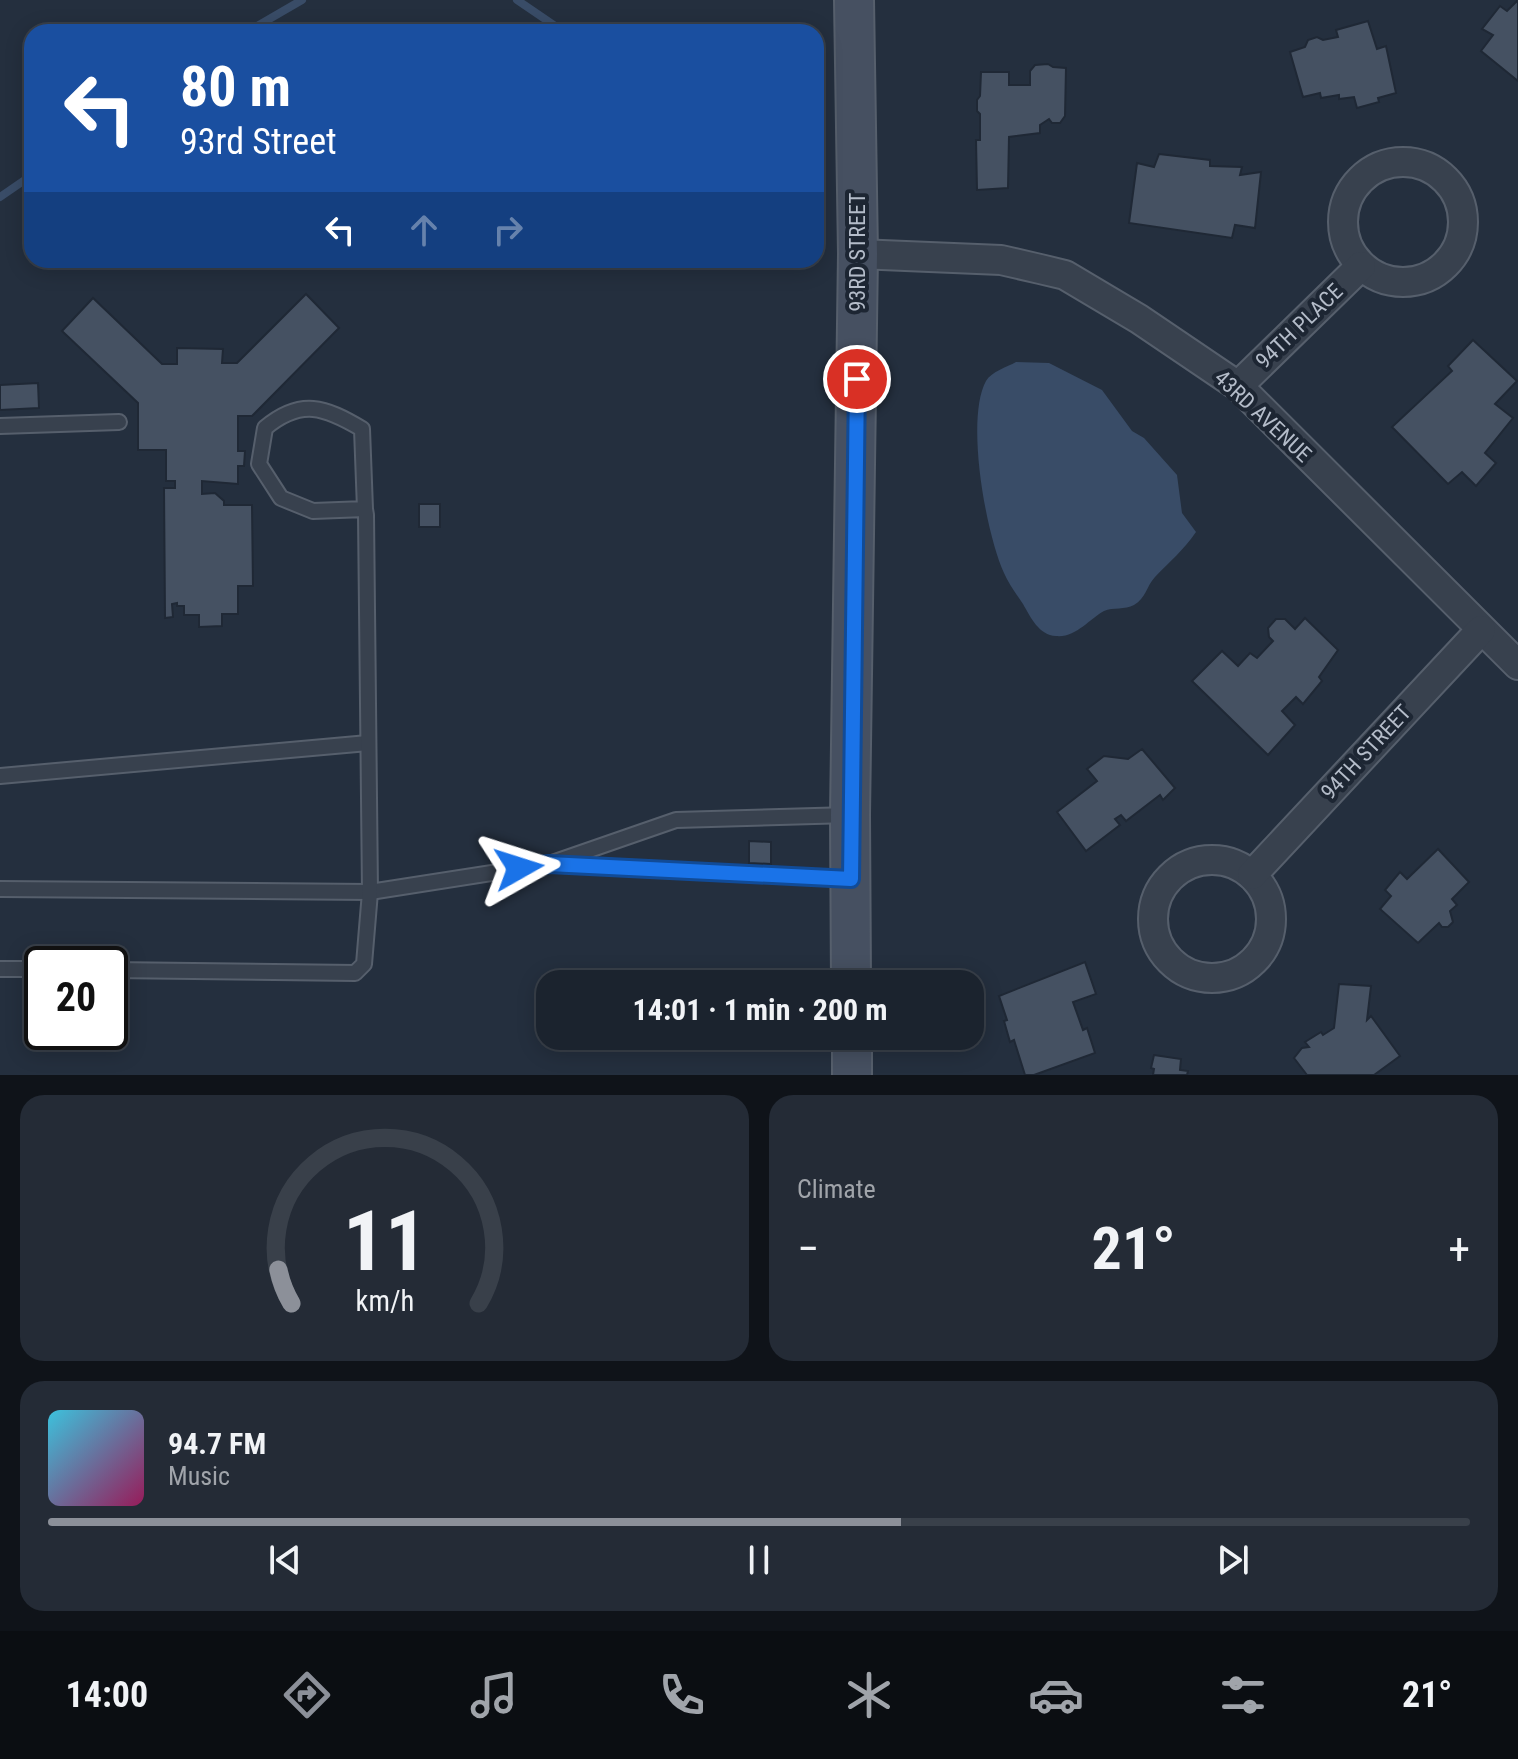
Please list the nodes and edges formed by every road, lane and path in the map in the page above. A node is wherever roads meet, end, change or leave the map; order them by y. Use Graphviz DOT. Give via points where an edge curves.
graph roads {
  1 [pos="854,0"];
  2 [pos="858,254"];
  3 [pos="1361,266"];
  4 [pos="1238,386"];
  5 [pos="119,422"];
  6 [pos="0,426"];
  7 [pos="365,509"];
  8 [pos="1481,630"];
  9 [pos="1518,665"];
  10 [pos="368,743"];
  11 [pos="0,776"];
  12 [pos="850,815"];
  13 [pos="549,864"];
  14 [pos="1252,875"];
  15 [pos="851,879"];
  16 [pos="0,889"];
  17 [pos="370,892"];
  18 [pos="0,969"];
  19 [pos="24,969"];
  20 [pos="128,970"];
  21 [pos="851,970"];
  22 [pos="852,1050"];
  23 [pos="852,1075"];
  1 -- 2 [label="street, 93RD STREET"];
  2 -- 4 [label="street, 43RD AVENUE" via="1001,260 1065,275"];
  2 -- 12 [label="street, 93RD STREET"];
  3 -- 3 [label="street, 94TH PLACE" via="1398,282 1419,280 1452,258 1463,219 1448,181 1432,169 1405,162 1377,167 1361,179 1343,213 1343,232"];
  3 -- 4 [label="street, 94TH PLACE"];
  4 -- 8 [label="street, 43RD AVENUE"];
  5 -- 6 [label="lane"];
  7 -- 7 [label="lane" via="362,429 335,413 308,408 283,414 265,428 259,464 281,498 313,511"];
  7 -- 10 [label="lane"];
  8 -- 9 [label="street, 43RD AVENUE"];
  8 -- 14 [label="street, 94TH STREET"];
  10 -- 11 [label="lane"];
  10 -- 17 [label="lane"];
  12 -- 13 [label="lane" via="676,820"];
  12 -- 15 [label="street, 93RD STREET"];
  13 -- 15 [label="lane"];
  13 -- 17 [label="lane"];
  14 -- 14 [label="street" via="1236,865 1209,860 1167,879 1157,895 1154,932 1173,964 1211,978 1249,965 1270,931 1264,891"];
  15 -- 21 [label="street, 93RD STREET"];
  16 -- 17 [label="lane"];
  17 -- 20 [label="lane" via="364,964 355,973"];
  18 -- 19 [label="lane"];
  22 -- 23 [label="street"];
}
